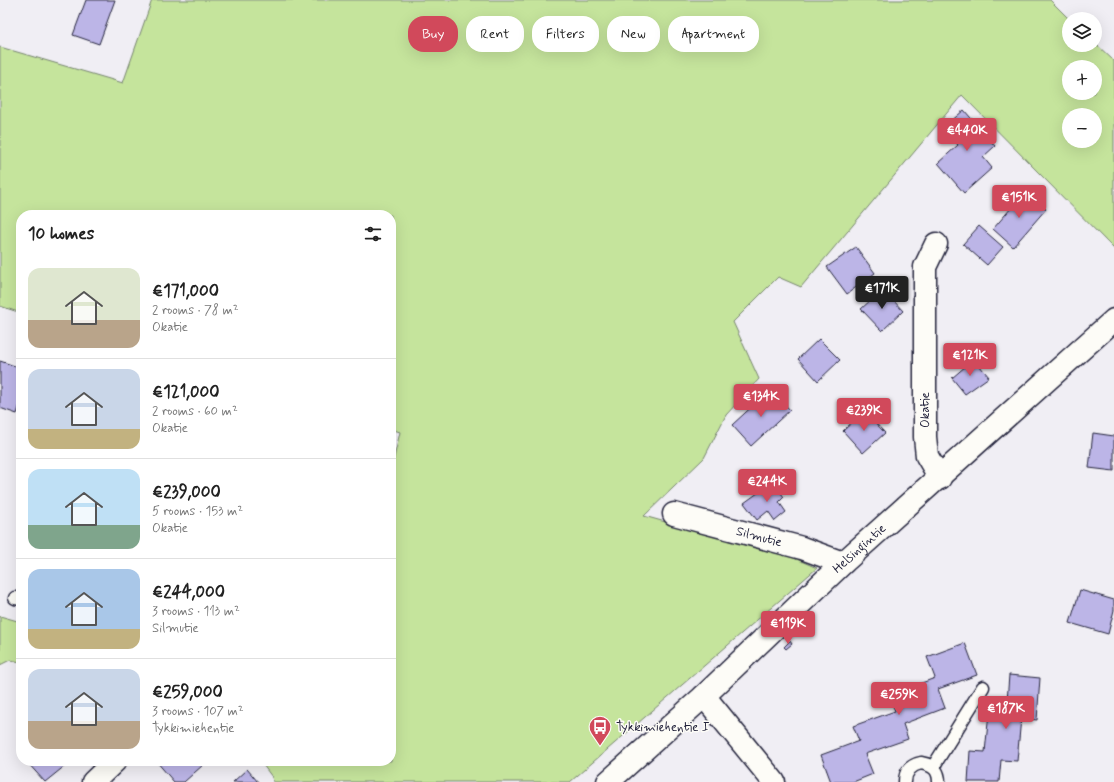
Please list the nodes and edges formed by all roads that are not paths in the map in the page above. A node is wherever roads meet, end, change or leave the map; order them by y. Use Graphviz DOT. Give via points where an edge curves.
graph roads {
  1 [pos="936,244"];
  2 [pos="1114,320"];
  3 [pos="940,478"];
  4 [pos="674,514"];
  5 [pos="843,563"];
  6 [pos="983,687"];
  7 [pos="704,696"];
  8 [pos="111,766"];
  9 [pos="933,767"];
  10 [pos="93,782"];
  11 [pos="608,782"];
  12 [pos="774,782"];
  13 [pos="904,782"];
  14 [pos="939,782"];
  1 -- 3 [label="main road, Okatie" via="925,267 925,437 927,456"];
  2 -- 3 [label="main road, Helsingintie"];
  3 -- 5 [label="main road, Helsingintie"];
  4 -- 5 [label="main road, Silmutie" via="802,548"];
  5 -- 7 [label="main road, Helsingintie"];
  6 -- 9 [label="lane"];
  7 -- 11 [label="main road, Helsingintie"];
  7 -- 12 [label="main road"];
  8 -- 10 [label="main road"];
  9 -- 13 [label="lane" via="915,764 905,775"];
  9 -- 14 [label="lane" via="939,775"];
}
